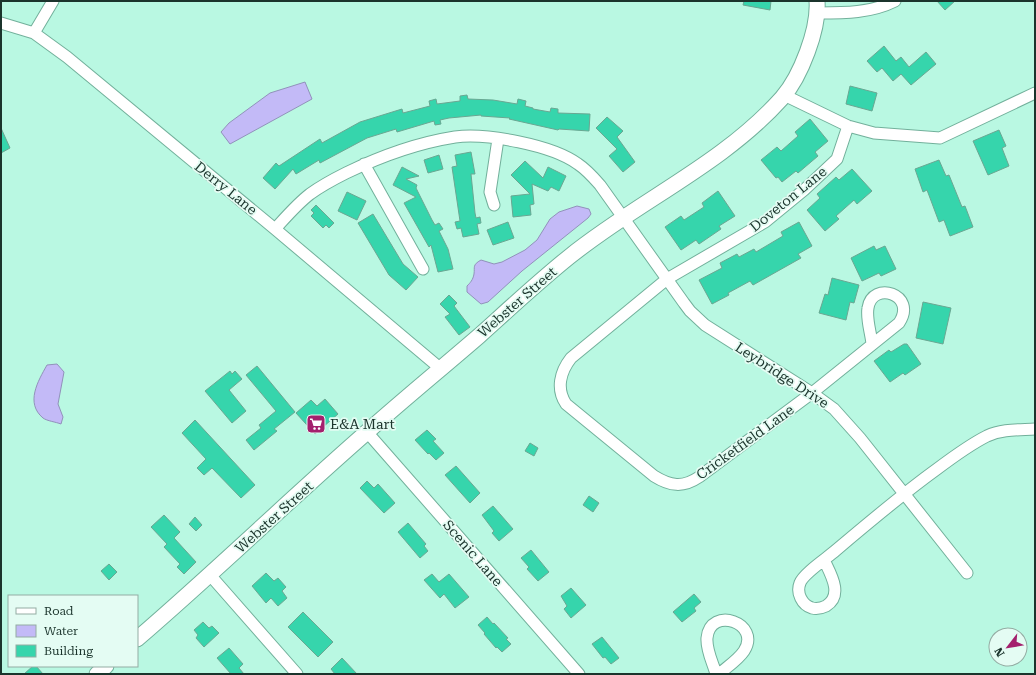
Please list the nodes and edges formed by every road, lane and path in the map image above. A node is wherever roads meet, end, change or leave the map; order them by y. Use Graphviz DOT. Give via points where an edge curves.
graph roads {
  1 [pos="52,1"];
  2 [pos="895,1"];
  3 [pos="818,7"];
  4 [pos="1,23"];
  5 [pos="34,34"];
  6 [pos="1035,93"];
  7 [pos="784,96"];
  8 [pos="848,126"];
  9 [pos="498,139"];
  10 [pos="364,164"];
  11 [pos="494,205"];
  12 [pos="623,218"];
  13 [pos="275,229"];
  14 [pos="424,269"];
  15 [pos="667,279"];
  16 [pos="872,344"];
  17 [pos="441,369"];
  18 [pos="812,393"];
  19 [pos="1035,429"];
  20 [pos="367,432"];
  21 [pos="903,493"];
  22 [pos="824,560"];
  23 [pos="967,573"];
  24 [pos="210,575"];
  25 [pos="138,638"];
  26 [pos="105,667"];
  27 [pos="97,674"];
  28 [pos="296,674"];
  29 [pos="579,674"];
  30 [pos="716,674"];
  31 [pos="719,674"];
  1 -- 5 [label="street"];
  2 -- 3 [label="street, Webster Street" via="853,13"];
  3 -- 7 [label="main road, Webster Street" via="811,44"];
  4 -- 5 [label="street, Derry Lane"];
  5 -- 13 [label="street, Derry Lane" via="67,58"];
  6 -- 8 [label="street" via="940,138 874,133"];
  7 -- 8 [label="street"];
  7 -- 12 [label="main road, Webster Street" via="754,127 727,148"];
  8 -- 15 [label="street, Doveton Lane" via="837,159 804,190 765,222"];
  9 -- 10 [label="street, Leybridge Drive" via="472,136 433,141"];
  9 -- 11 [label="street" via="490,192"];
  9 -- 12 [label="street, Leybridge Drive" via="547,149 577,163 589,172"];
  10 -- 13 [label="street, Leybridge Drive" via="309,195"];
  10 -- 14 [label="street"];
  12 -- 15 [label="street, Leybridge Drive"];
  12 -- 17 [label="main road, Webster Street" via="571,256"];
  13 -- 17 [label="street, Derry Lane"];
  15 -- 18 [label="street, Leybridge Drive" via="690,311 705,325"];
  15 -- 18 [label="street, Cricketfield Lane" via="571,358 562,371 560,389 566,404 654,476 676,485 693,481"];
  16 -- 16 [label="street, Cricketfield Lane" via="868,307 873,297 878,294 896,295 903,305 902,318"];
  16 -- 18 [label="street, Cricketfield Lane"];
  17 -- 20 [label="main road, Webster Street"];
  18 -- 21 [label="street, Leybridge Drive" via="847,423"];
  19 -- 21 [label="street" via="989,435 963,450"];
  20 -- 24 [label="main road, Webster Street"];
  20 -- 29 [label="street, Scenic Lane"];
  21 -- 22 [label="street"];
  21 -- 23 [label="street, Leybridge Drive"];
  24 -- 25 [label="main road, Webster Street"];
  24 -- 28 [label="street"];
  26 -- 27 [label="main road"];
  30 -- 31 [label="street" via="707,645 708,632 717,623 730,620 745,631 747,644 740,656"];
}
